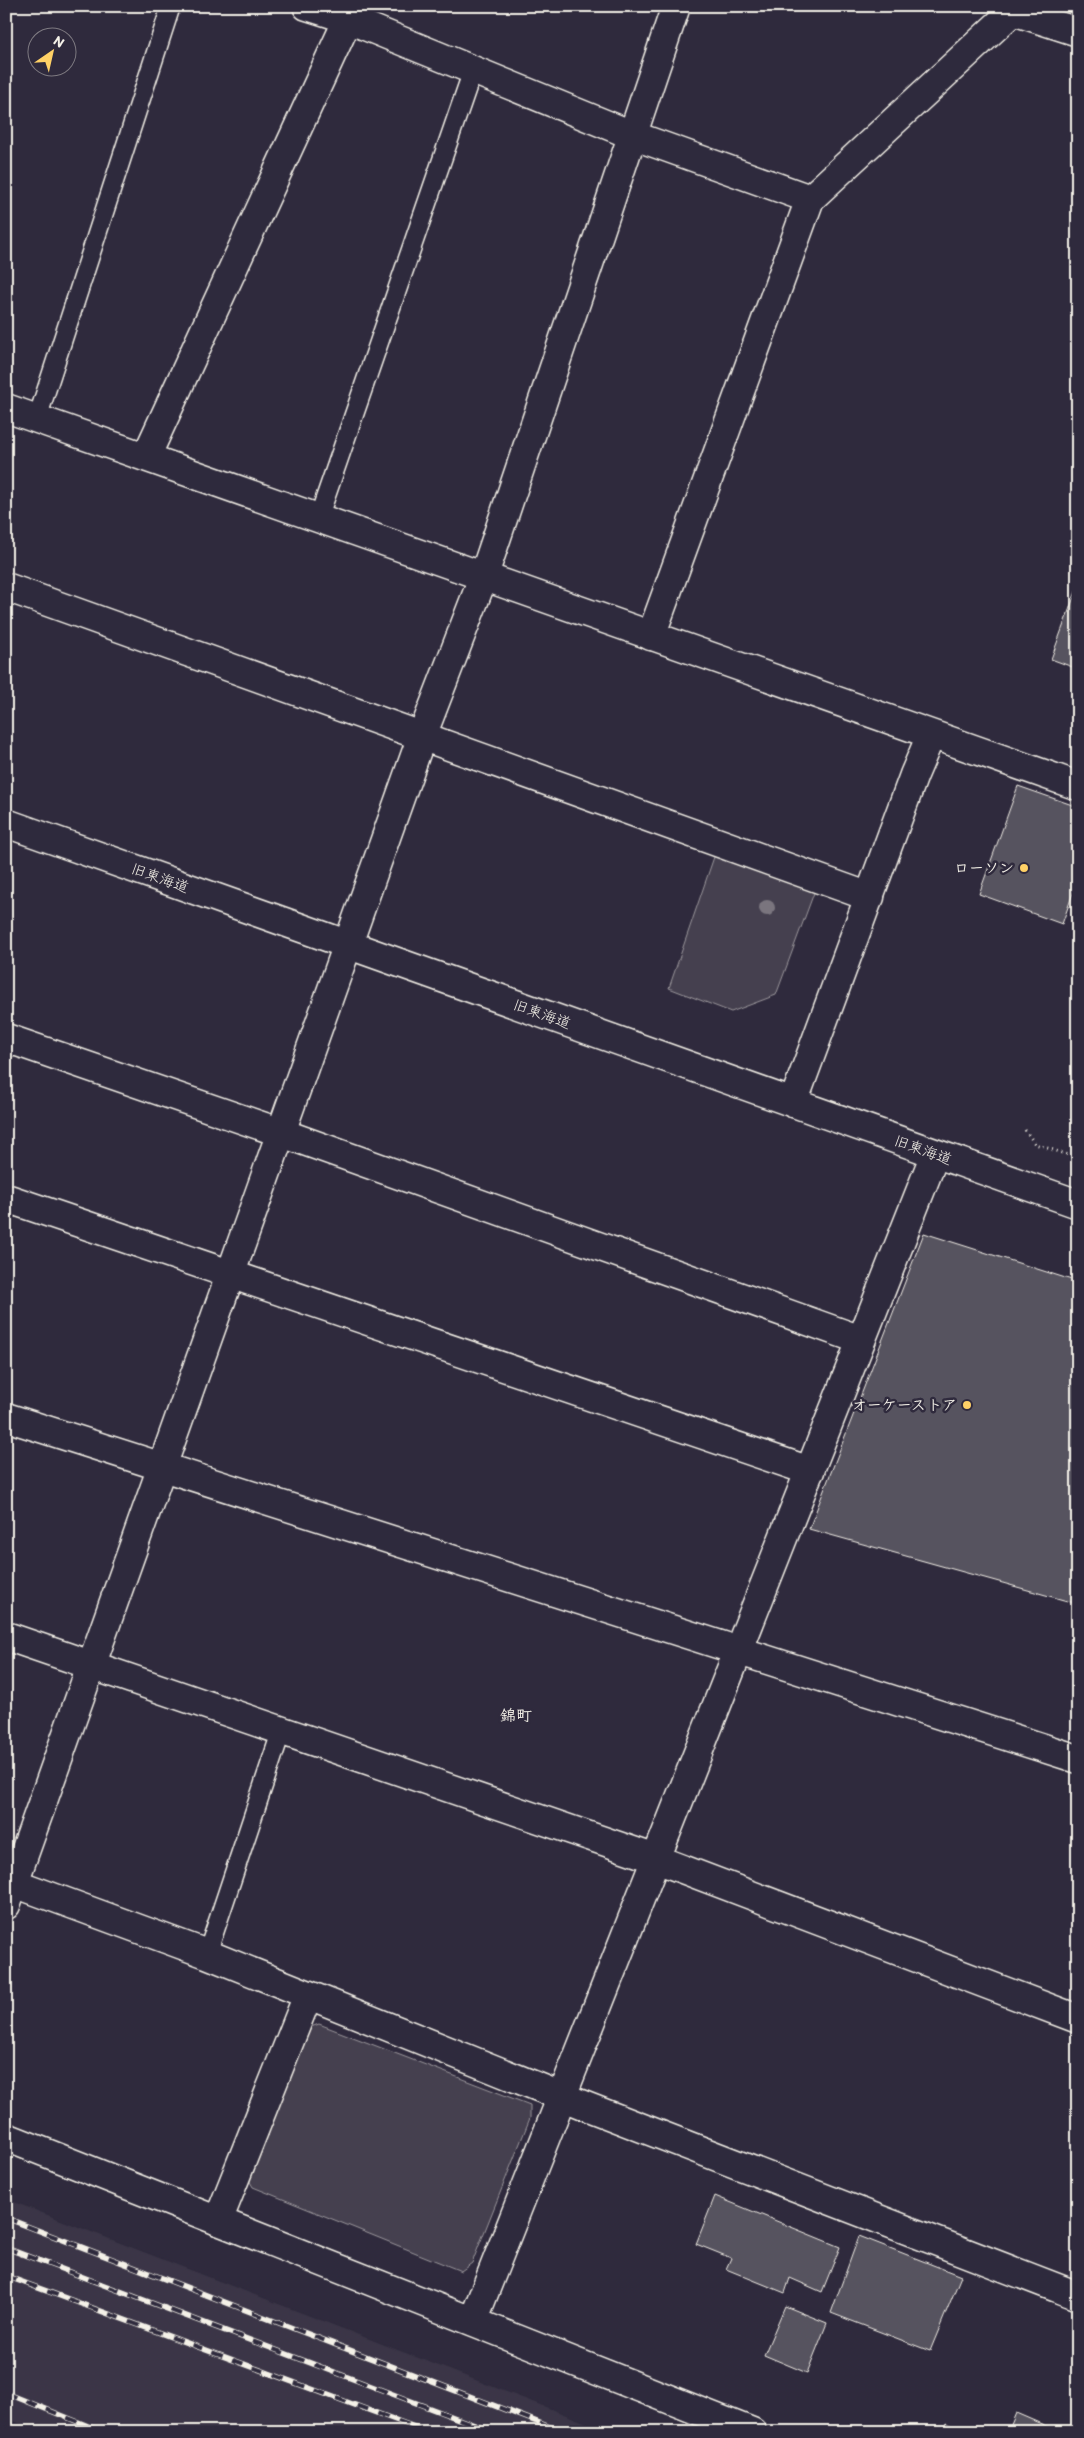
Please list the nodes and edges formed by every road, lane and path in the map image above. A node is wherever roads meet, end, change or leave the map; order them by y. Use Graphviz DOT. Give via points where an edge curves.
graph roads {
  1 [pos="170,6"];
  2 [pos="307,6"];
  3 [pos="676,6"];
  4 [pos="1008,8"];
  5 [pos="348,19"];
  6 [pos="1078,32"];
  7 [pos="473,70"];
  8 [pos="632,135"];
  9 [pos="810,199"];
  10 [pos="6,408"];
  11 [pos="37,418"];
  12 [pos="146,457"];
  13 [pos="318,519"];
  14 [pos="483,578"];
  15 [pos="6,586"];
  16 [pos="651,636"];
  17 [pos="930,735"];
  18 [pos="422,736"];
  19 [pos="1078,786"];
  20 [pos="6,823"];
  21 [pos="870,897"];
  22 [pos="349,944"];
  23 [pos="6,1038"];
  24 [pos="793,1103"];
  25 [pos="1025,1130"];
  26 [pos="282,1133"];
  27 [pos="935,1154"];
  28 [pos="1078,1158"];
  29 [pos="6,1198"];
  30 [pos="1078,1204"];
  31 [pos="231,1274"];
  32 [pos="861,1340"];
  33 [pos="6,1418"];
  34 [pos="163,1467"];
  35 [pos="810,1471"];
  36 [pos="6,1636"];
  37 [pos="738,1651"];
  38 [pos="92,1664"];
  39 [pos="282,1729"];
  40 [pos="1078,1759"];
  41 [pos="656,1859"];
  42 [pos="9,1889"];
  43 [pos="207,1954"];
  44 [pos="308,1995"];
  45 [pos="1078,2019"];
  46 [pos="562,2097"];
  47 [pos="6,2137"];
  48 [pos="218,2221"];
  49 [pos="1078,2296"];
  50 [pos="473,2321"];
  51 [pos="752,2432"];
  1 -- 11 [label="lane"];
  2 -- 5 [label="street"];
  3 -- 8 [label="street"];
  4 -- 6 [label="street"];
  4 -- 9 [label="street"];
  5 -- 7 [label="street"];
  5 -- 12 [label="street"];
  7 -- 8 [label="street"];
  7 -- 13 [label="lane"];
  8 -- 9 [label="street"];
  8 -- 14 [label="street"];
  9 -- 16 [label="street"];
  10 -- 11 [label="street"];
  11 -- 12 [label="street"];
  12 -- 13 [label="street"];
  13 -- 14 [label="street"];
  14 -- 16 [label="street"];
  14 -- 18 [label="street"];
  15 -- 18 [label="street"];
  16 -- 17 [label="street"];
  17 -- 19 [label="street"];
  17 -- 21 [label="street"];
  18 -- 21 [label="street"];
  18 -- 22 [label="street"];
  20 -- 22 [label="street, 旧東海道"];
  21 -- 24 [label="street"];
  22 -- 24 [label="street, 旧東海道"];
  22 -- 26 [label="street"];
  23 -- 26 [label="street"];
  24 -- 27 [label="street, 旧東海道"];
  25 -- 28 [label="path" via="1035,1144"];
  26 -- 31 [label="street"];
  26 -- 32 [label="street"];
  27 -- 30 [label="street, 旧東海道"];
  27 -- 32 [label="street"];
  29 -- 31 [label="street"];
  31 -- 34 [label="street"];
  31 -- 35 [label="street"];
  32 -- 35 [label="street"];
  33 -- 34 [label="street"];
  34 -- 37 [label="street"];
  34 -- 38 [label="street"];
  35 -- 37 [label="street"];
  36 -- 38 [label="street"];
  37 -- 40 [label="street"];
  37 -- 41 [label="street"];
  38 -- 39 [label="street"];
  38 -- 42 [label="street"];
  39 -- 41 [label="street"];
  39 -- 43 [label="lane"];
  41 -- 45 [label="street"];
  41 -- 46 [label="street"];
  42 -- 43 [label="street"];
  43 -- 44 [label="street"];
  44 -- 46 [label="street"];
  44 -- 48 [label="street"];
  46 -- 49 [label="street"];
  46 -- 50 [label="street"];
  47 -- 48 [label="street"];
  48 -- 50 [label="street"];
  50 -- 51 [label="street"];
}
